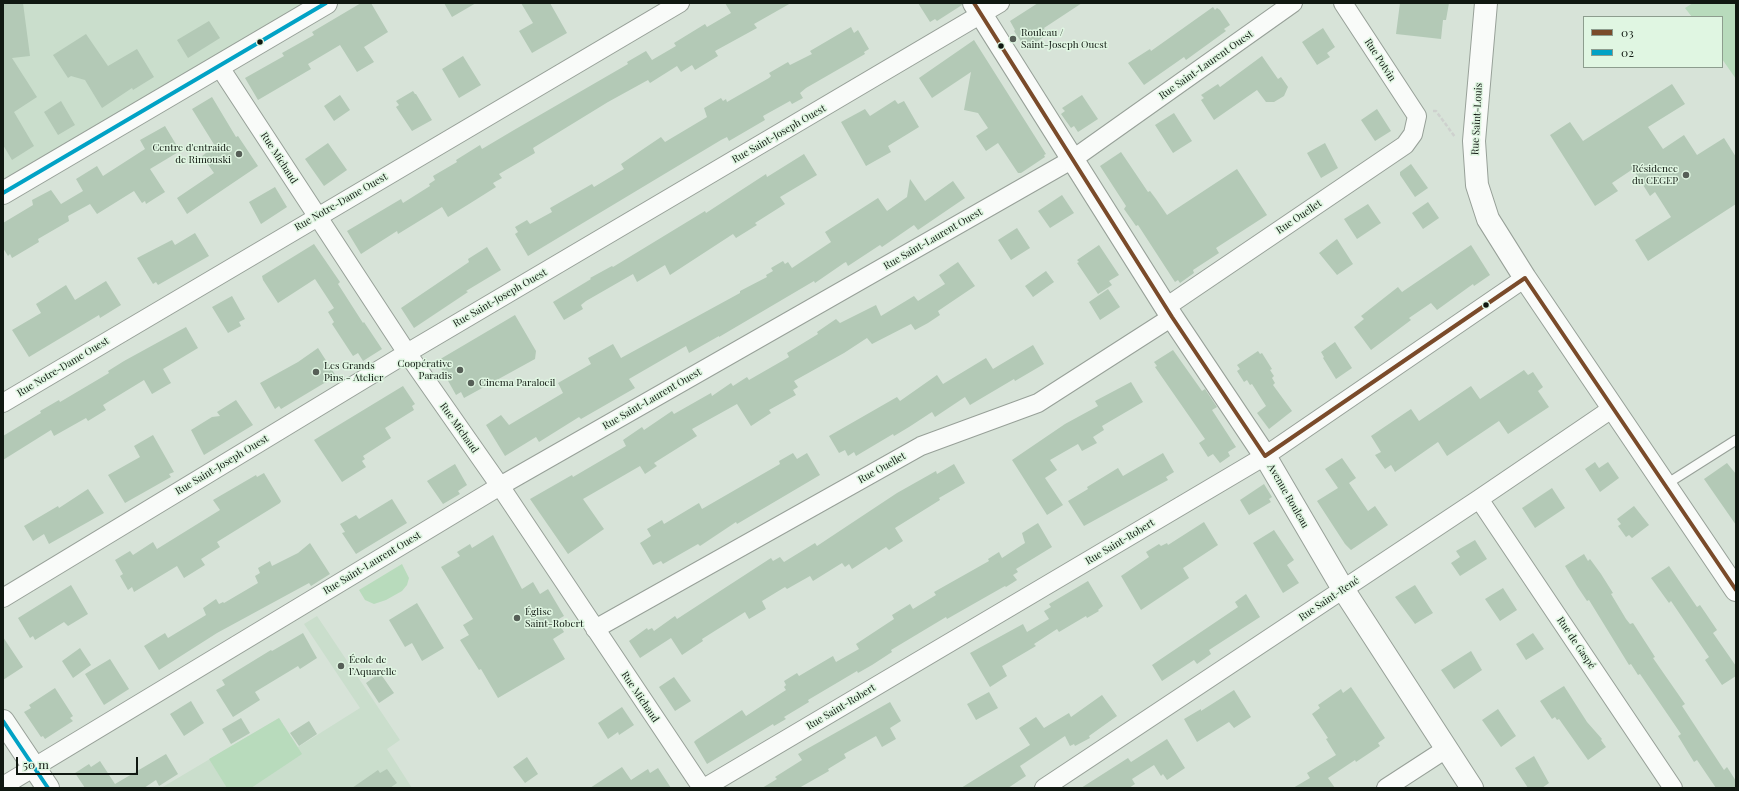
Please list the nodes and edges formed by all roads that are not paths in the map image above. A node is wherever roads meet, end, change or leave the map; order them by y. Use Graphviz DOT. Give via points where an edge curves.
graph roads {
  1 [pos="326,3"];
  2 [pos="680,3"];
  3 [pos="1000,3"];
  4 [pos="1293,3"];
  5 [pos="1343,3"];
  6 [pos="1486,3"];
  7 [pos="978,9"];
  8 [pos="219,66"];
  9 [pos="1418,116"];
  10 [pos="1074,159"];
  11 [pos="3,193"];
  12 [pos="317,216"];
  13 [pos="1525,278"];
  14 [pos="1169,312"];
  15 [pos="407,353"];
  16 [pos="3,403"];
  17 [pos="1613,408"];
  18 [pos="1736,440"];
  19 [pos="1265,456"];
  20 [pos="1665,485"];
  21 [pos="500,486"];
  22 [pos="1479,499"];
  23 [pos="1343,589"];
  24 [pos="1736,590"];
  25 [pos="3,598"];
  26 [pos="595,629"];
  27 [pos="3,721"];
  28 [pos="1446,748"];
  29 [pos="33,766"];
  30 [pos="3,786"];
  31 [pos="48,788"];
  32 [pos="703,788"];
  33 [pos="1044,788"];
  34 [pos="1386,788"];
  35 [pos="1472,788"];
  36 [pos="1673,788"];
  1 -- 8 [label="street"];
  2 -- 12 [label="street, Rue Notre-Dame Ouest"];
  3 -- 7 [label="street, Rue Saint-Joseph Ouest"];
  4 -- 10 [label="street, Rue Saint-Laurent Ouest"];
  5 -- 9 [label="street, Rue Potvin"];
  6 -- 13 [label="street, Rue Saint-Louis" via="1474,141 1477,185 1488,219"];
  7 -- 10 [label="street, Avenue Rouleau"];
  7 -- 15 [label="street, Rue Saint-Joseph Ouest"];
  8 -- 11 [label="street"];
  8 -- 12 [label="street, Rue Michaud"];
  9 -- 14 [label="street, Rue Ouellet" via="1413,134 1405,145"];
  10 -- 14 [label="street, Avenue Rouleau"];
  10 -- 21 [label="street, Rue Saint-Laurent Ouest"];
  12 -- 15 [label="street, Rue Michaud"];
  12 -- 16 [label="street, Rue Notre-Dame Ouest"];
  13 -- 17 [label="street, Rue Saint-Louis"];
  13 -- 19 [label="street, Rue Saint-Robert"];
  14 -- 19 [label="street, Avenue Rouleau"];
  14 -- 26 [label="street, Rue Ouellet" via="1038,403 921,446"];
  15 -- 21 [label="street, Rue Michaud"];
  15 -- 25 [label="street, Rue Saint-Joseph Ouest"];
  17 -- 20 [label="street, Rue Saint-Louis"];
  17 -- 22 [label="street, Rue Saint-René"];
  18 -- 20 [label="lane"];
  19 -- 23 [label="street, Avenue Rouleau"];
  19 -- 32 [label="street, Rue Saint-Robert"];
  20 -- 24 [label="street, Rue Saint-Louis"];
  21 -- 26 [label="street, Rue Michaud"];
  21 -- 29 [label="street, Rue Saint-Laurent Ouest"];
  22 -- 23 [label="street, Rue Saint-René"];
  22 -- 36 [label="street, Rue de Gaspé"];
  23 -- 28 [label="street, Avenue Rouleau"];
  23 -- 33 [label="street, Rue Saint-René"];
  26 -- 32 [label="street, Rue Michaud"];
  27 -- 29 [label="street"];
  28 -- 34 [label="street"];
  28 -- 35 [label="street, Avenue Rouleau"];
  29 -- 30 [label="street, Rue Saint-Laurent Ouest"];
  29 -- 31 [label="street"];
}
